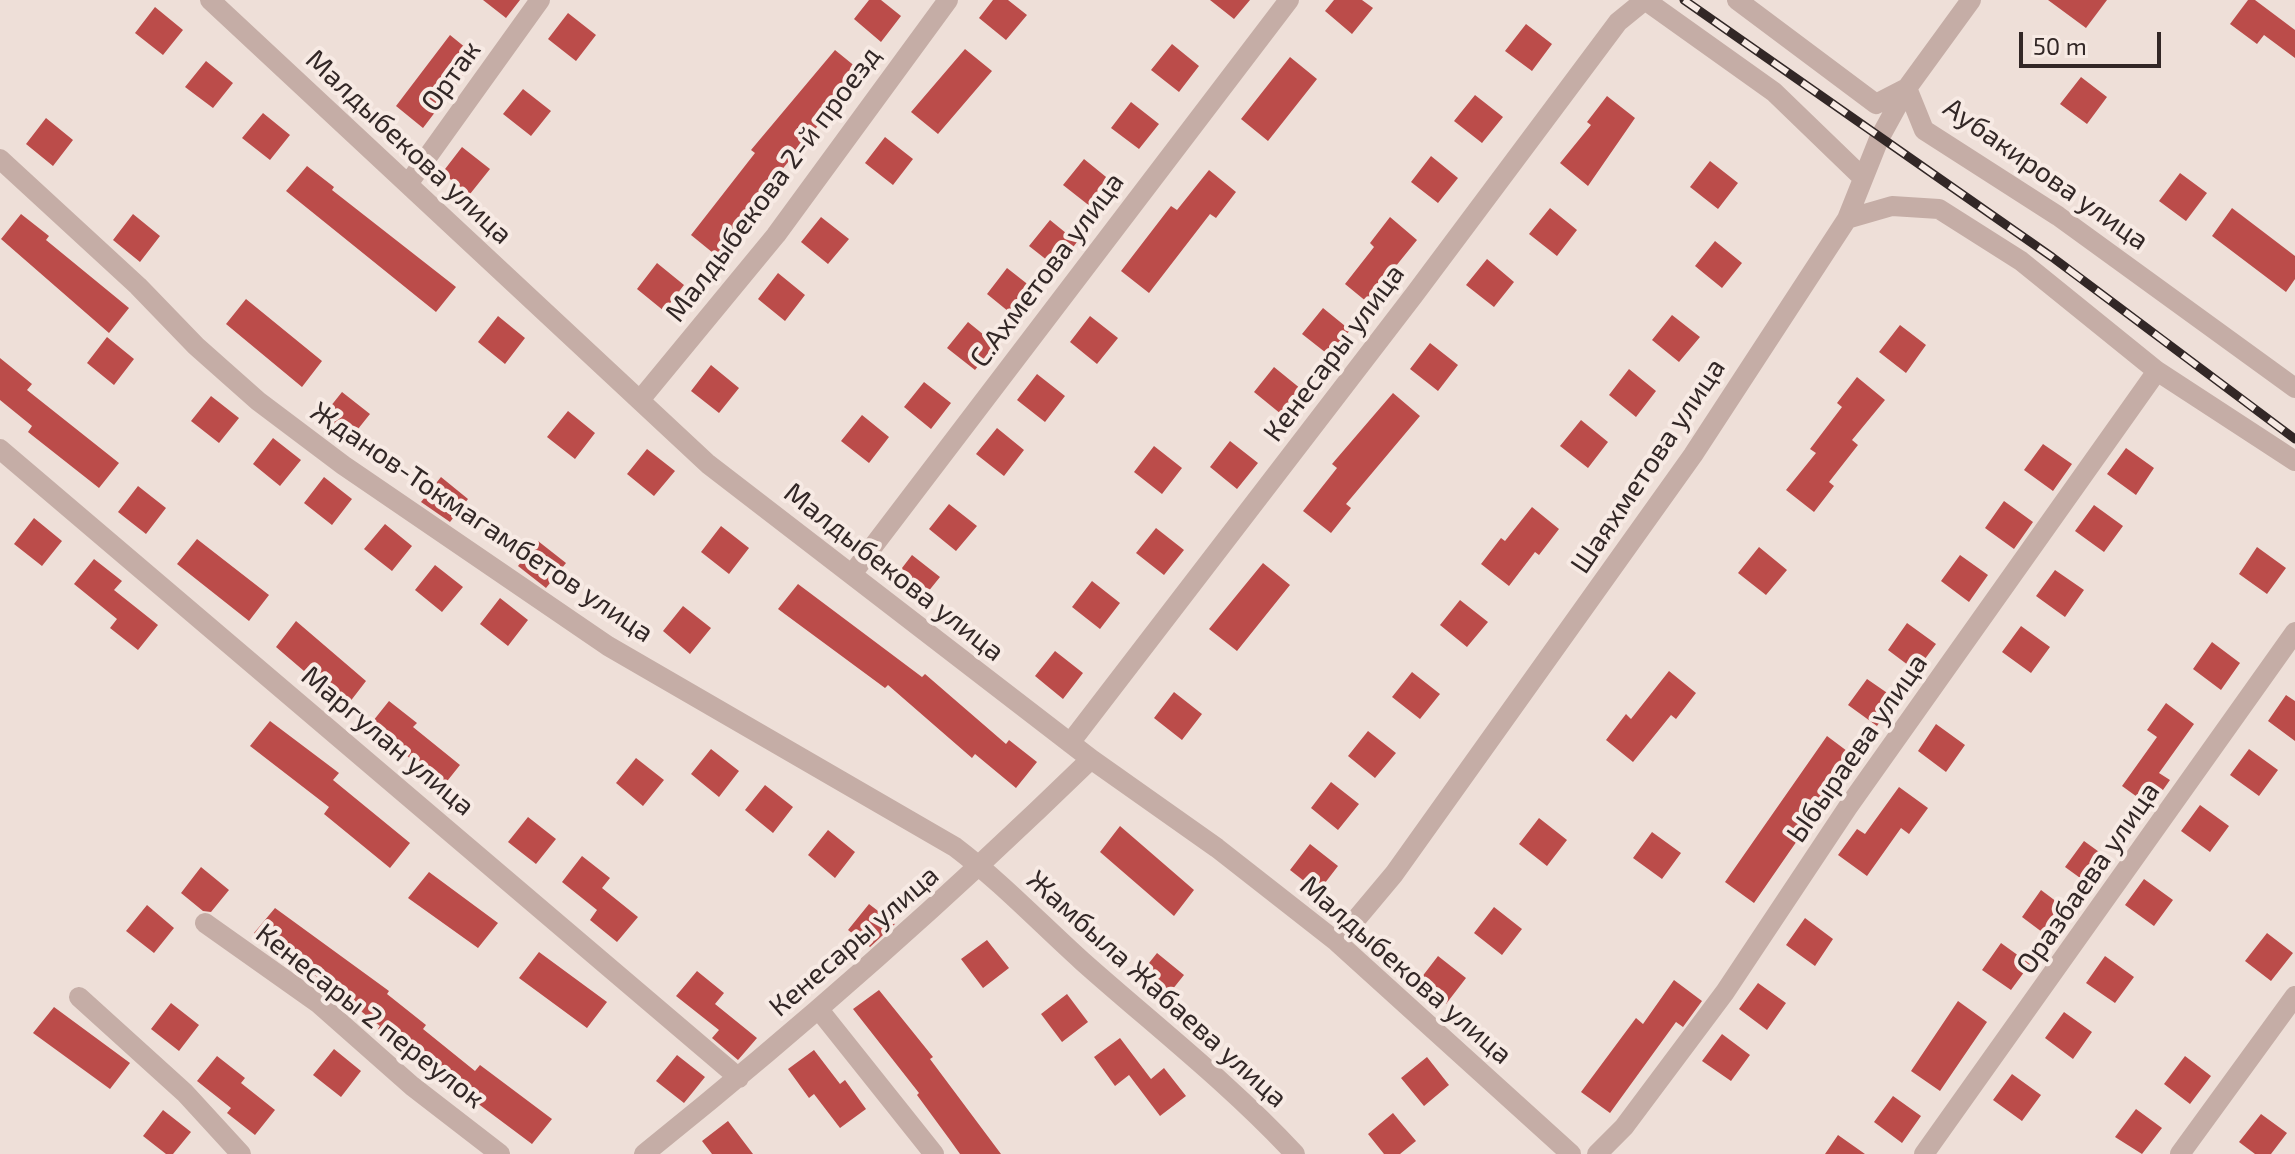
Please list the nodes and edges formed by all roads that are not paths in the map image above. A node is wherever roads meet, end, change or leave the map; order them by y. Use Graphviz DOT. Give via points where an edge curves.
graph roads {
  1 [pos="210,0"];
  2 [pos="540,0"];
  3 [pos="948,0"];
  4 [pos="1289,0"];
  5 [pos="1645,0"];
  6 [pos="1737,0"];
  7 [pos="1971,0"];
  8 [pos="1907,88"];
  9 [pos="0,159"];
  10 [pos="1862,177"];
  11 [pos="408,184"];
  12 [pos="1847,219"];
  13 [pos="2157,371"];
  14 [pos="2295,388"];
  15 [pos="640,400"];
  16 [pos="0,449"];
  17 [pos="2295,461"];
  18 [pos="852,574"];
  19 [pos="2295,632"];
  20 [pos="1070,743"];
  21 [pos="1091,759"];
  22 [pos="981,866"];
  23 [pos="205,923"];
  24 [pos="1337,942"];
  25 [pos="2295,996"];
  26 [pos="79,997"];
  27 [pos="820,1011"];
  28 [pos="739,1078"];
  29 [pos="241,1154"];
  30 [pos="500,1154"];
  31 [pos="644,1154"];
  32 [pos="934,1154"];
  33 [pos="1295,1154"];
  34 [pos="1571,1154"];
  35 [pos="1597,1154"];
  36 [pos="1924,1154"];
  37 [pos="2180,1154"];
  1 -- 11 [label="street, Малдыбекова улица"];
  2 -- 11 [label="street, Ортак"];
  3 -- 15 [label="street, Малдыбекова 2-й проезд" via="776,235"];
  4 -- 18 [label="street, С.Ахметова улица"];
  5 -- 10 [label="street" via="1774,92"];
  5 -- 20 [label="street, Кенесары улица" via="1618,22"];
  6 -- 8 [label="street" via="1876,104"];
  7 -- 8 [label="street, Шаяхметова улица"];
  8 -- 10 [label="street, Шаяхметова улица"];
  8 -- 14 [label="street, Аубакирова улица" via="1924,130 2058,216"];
  9 -- 22 [label="street, Жданов-Токмагамбетов улица" via="196,346 343,465 608,646"];
  10 -- 12 [label="street, Шаяхметова улица"];
  11 -- 15 [label="street, Малдыбекова улица"];
  12 -- 13 [label="street" via="1892,206 1939,209 2021,261"];
  12 -- 24 [label="street, Шаяхметова улица" via="1693,455 1403,862"];
  13 -- 17 [label="street"];
  13 -- 35 [label="street, Ыбыраева улица" via="1848,807 1725,992 1624,1127"];
  15 -- 18 [label="street, Малдыбекова улица" via="708,464"];
  16 -- 28 [label="street, Маргулан улица"];
  18 -- 20 [label="street, Малдыбекова улица"];
  19 -- 36 [label="street, Оразбаева улица"];
  20 -- 21 [label="street, Малдыбекова улица"];
  21 -- 22 [label="street, Кенесары улица"];
  21 -- 24 [label="street, Малдыбекова улица"];
  22 -- 27 [label="street, Кенесары улица"];
  22 -- 33 [label="street, Жамбыла Жабаева улица" via="1251,1107"];
  23 -- 30 [label="street, Кенесары 2 переулок" via="318,1003"];
  24 -- 34 [label="street, Малдыбекова улица"];
  25 -- 37 [label="street"];
  26 -- 29 [label="street" via="185,1093"];
  27 -- 28 [label="street, Кенесары улица"];
  27 -- 32 [label="street"];
  28 -- 31 [label="street, Кенесары улица"];
}
